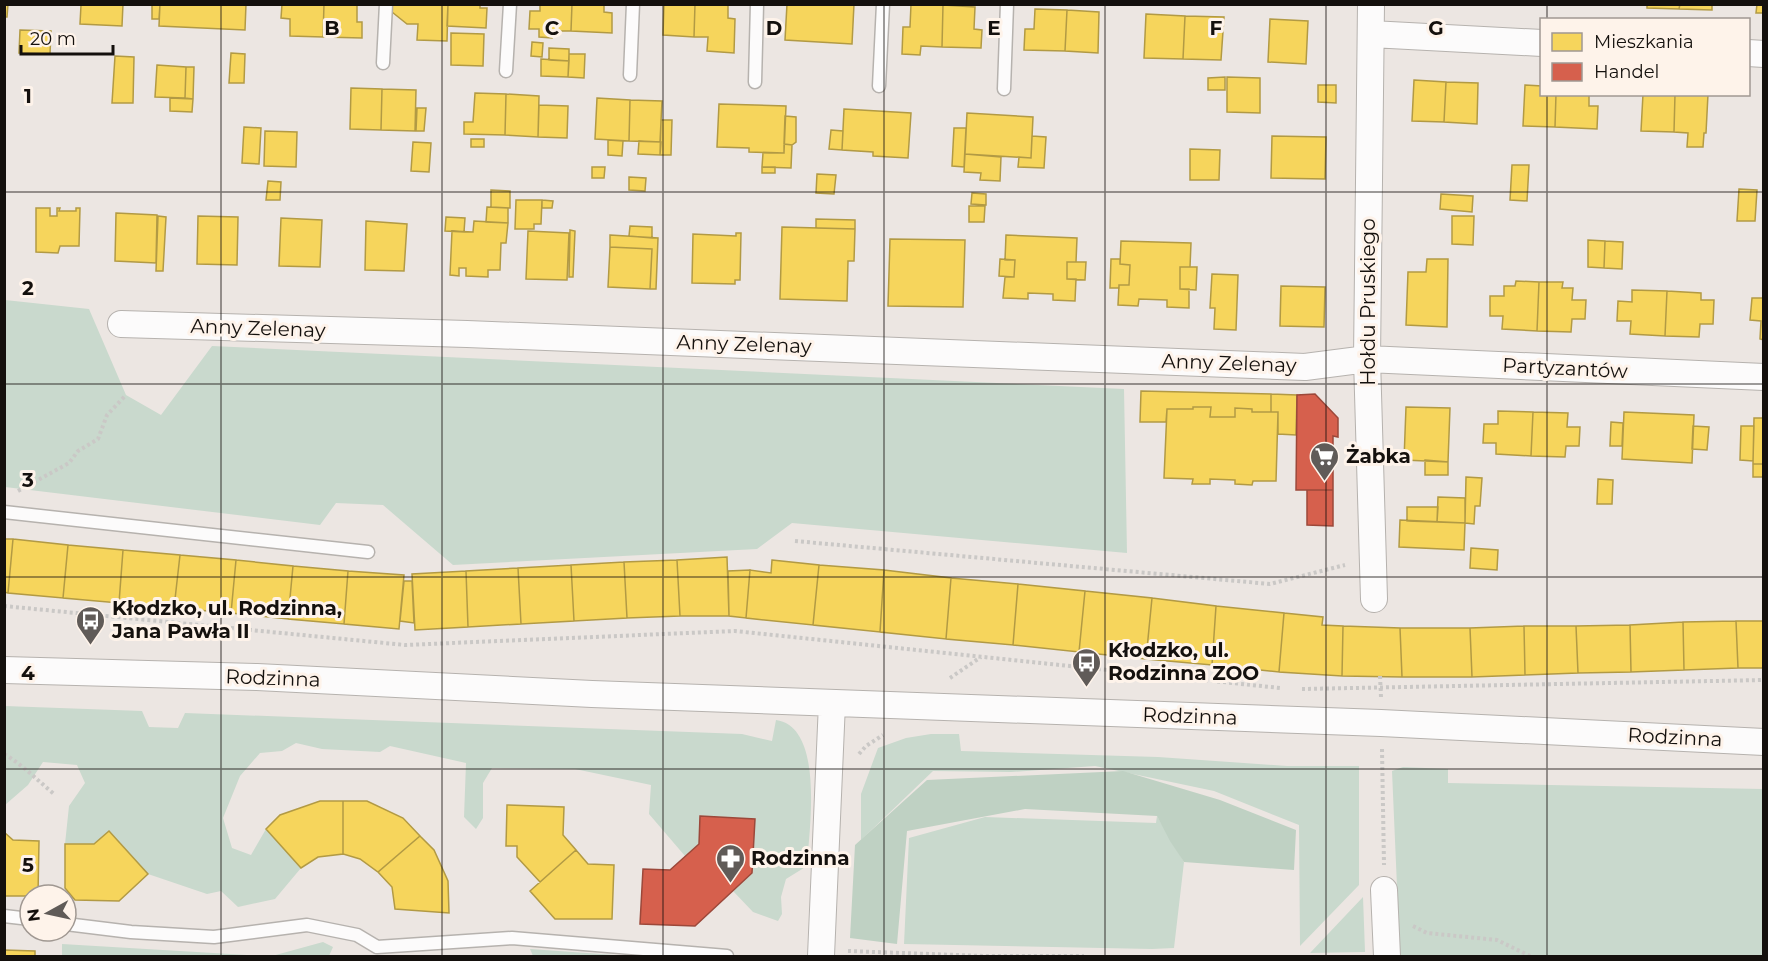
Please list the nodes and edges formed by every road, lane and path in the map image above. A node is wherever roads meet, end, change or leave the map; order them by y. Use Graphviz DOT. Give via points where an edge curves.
graph roads {
  1 [pos="386,4"];
  2 [pos="510,4"];
  3 [pos="633,4"];
  4 [pos="757,4"];
  5 [pos="883,4"];
  6 [pos="1007,4"];
  7 [pos="1371,4"];
  8 [pos="1371,34"];
  9 [pos="1540,43"];
  10 [pos="384,63"];
  11 [pos="506,71"];
  12 [pos="630,75"];
  13 [pos="755,82"];
  14 [pos="879,86"];
  15 [pos="1004,89"];
  16 [pos="120,324"];
  17 [pos="1367,359"];
  18 [pos="1764,377"];
  19 [pos="126,395"];
  20 [pos="14,494"];
  21 [pos="4,512"];
  22 [pos="795,541"];
  23 [pos="368,552"];
  24 [pos="1372,558"];
  25 [pos="1374,599"];
  26 [pos="4,606"];
  27 [pos="981,657"];
  28 [pos="4,670"];
  29 [pos="1764,680"];
  30 [pos="945,682"];
  31 [pos="1287,689"];
  32 [pos="1298,689"];
  33 [pos="832,703"];
  34 [pos="1381,723"];
  35 [pos="890,732"];
  36 [pos="1764,741"];
  37 [pos="4,754"];
  38 [pos="857,757"];
  39 [pos="54,794"];
  40 [pos="1385,901"];
  41 [pos="78,925"];
  42 [pos="822,951"];
  43 [pos="984,956"];
  44 [pos="1042,956"];
  45 [pos="727,957"];
  46 [pos="1084,957"];
  47 [pos="1387,957"];
  48 [pos="1530,957"];
  1 -- 10 [label="lane"];
  2 -- 11 [label="lane"];
  3 -- 12 [label="lane"];
  4 -- 13 [label="lane"];
  5 -- 14 [label="lane"];
  6 -- 15 [label="lane"];
  7 -- 8 [label="street, Hołdu Pruskiego"];
  8 -- 9 [label="street"];
  8 -- 17 [label="street, Hołdu Pruskiego"];
  16 -- 17 [label="street, Anny Zelenay" via="1305,367"];
  17 -- 18 [label="street, Partyzantów"];
  17 -- 24 [label="street, Hołdu Pruskiego"];
  19 -- 20 [label="path" via="107,415 98,439 78,451 69,463"];
  21 -- 23 [label="lane"];
  22 -- 24 [label="path" via="1270,584"];
  24 -- 25 [label="street, Hołdu Pruskiego"];
  26 -- 27 [label="path" via="405,645 735,631"];
  27 -- 30 [label="path"];
  27 -- 31 [label="path"];
  28 -- 33 [label="street, Rodzinna" via="257,677"];
  29 -- 32 [label="path"];
  33 -- 34 [label="street, Rodzinna"];
  33 -- 42 [label="street"];
  34 -- 36 [label="street, Rodzinna"];
  34 -- 40 [label="path"];
  35 -- 38 [label="path" via="879,736"];
  37 -- 39 [label="path"];
  40 -- 47 [label="street"];
  40 -- 48 [label="path" via="1427,933 1497,940"];
  41 -- 45 [label="lane" via="214,937 307,925 357,935 377,947 512,938"];
  42 -- 43 [label="path"];
  43 -- 44 [label="path"];
  44 -- 46 [label="path"];
}
